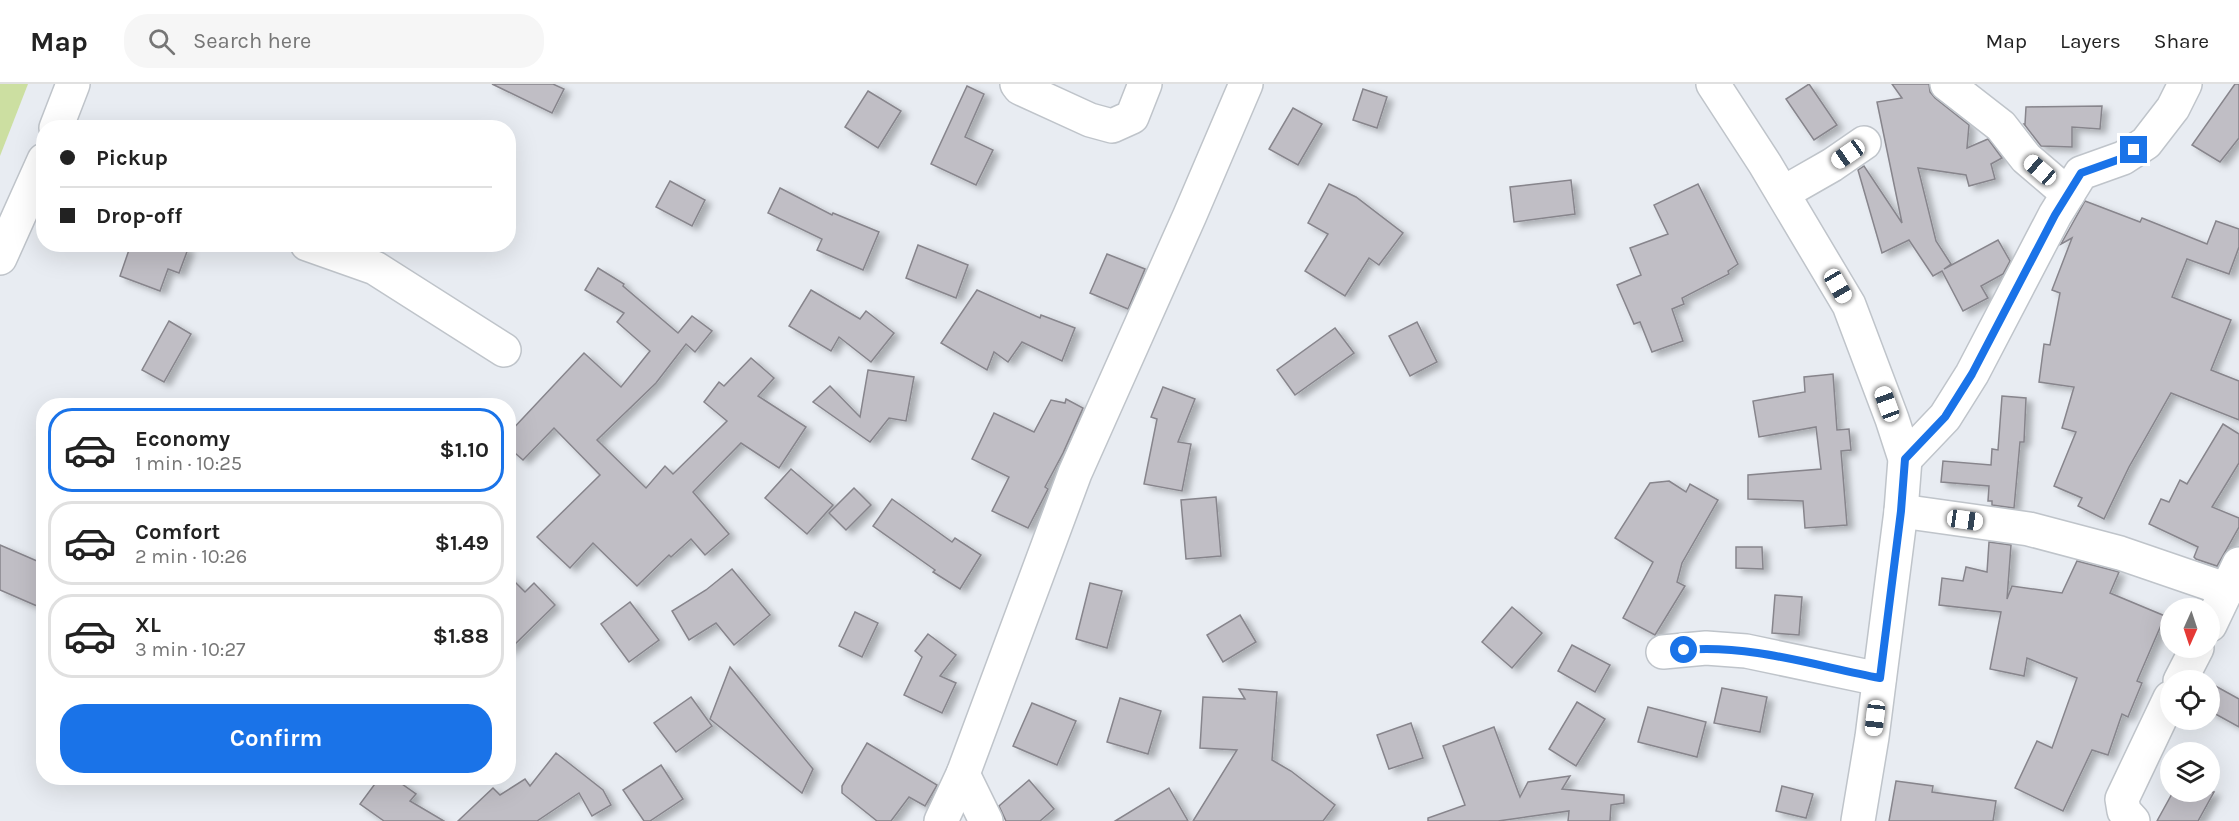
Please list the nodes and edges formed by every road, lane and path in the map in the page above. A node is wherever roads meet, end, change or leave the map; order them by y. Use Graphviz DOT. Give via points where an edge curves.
graph roads {
  1 [pos="73,84"];
  2 [pos="1017,84"];
  3 [pos="1145,84"];
  4 [pos="1246,84"];
  5 [pos="1713,84"];
  6 [pos="1947,84"];
  7 [pos="2186,84"];
  8 [pos="59,120"];
  9 [pos="1864,143"];
  10 [pos="36,183"];
  11 [pos="1783,194"];
  12 [pos="2068,194"];
  13 [pos="330,252"];
  14 [pos="0,258"];
  15 [pos="504,350"];
  16 [pos="1905,459"];
  17 [pos="1901,511"];
  18 [pos="2234,577"];
  19 [pos="2220,605"];
  20 [pos="1663,652"];
  21 [pos="1880,678"];
  22 [pos="2160,719"];
  23 [pos="963,774"];
  24 [pos="941,821"];
  25 [pos="986,821"];
  26 [pos="1858,821"];
  27 [pos="2133,821"];
  1 -- 8 [label="street"];
  2 -- 3 [label="street" via="1090,120 1112,126 1132,117"];
  4 -- 23 [label="street" via="1075,473"];
  5 -- 11 [label="street"];
  6 -- 12 [label="street" via="2001,126 2026,158"];
  7 -- 12 [label="street" via="2146,143 2123,158 2081,173"];
  9 -- 11 [label="street"];
  10 -- 14 [label="street"];
  11 -- 16 [label="street" via="1849,305"];
  12 -- 16 [label="street" via="1972,374 1945,417"];
  13 -- 15 [label="street" via="375,268"];
  16 -- 17 [label="street"];
  17 -- 18 [label="street" via="2029,529"];
  17 -- 21 [label="street"];
  18 -- 19 [label="street"];
  20 -- 21 [label="street" via="1706,648 1746,651"];
  21 -- 26 [label="street"];
  22 -- 27 [label="street" via="2122,799 2124,811"];
  23 -- 24 [label="street"];
  23 -- 25 [label="street"];
}
